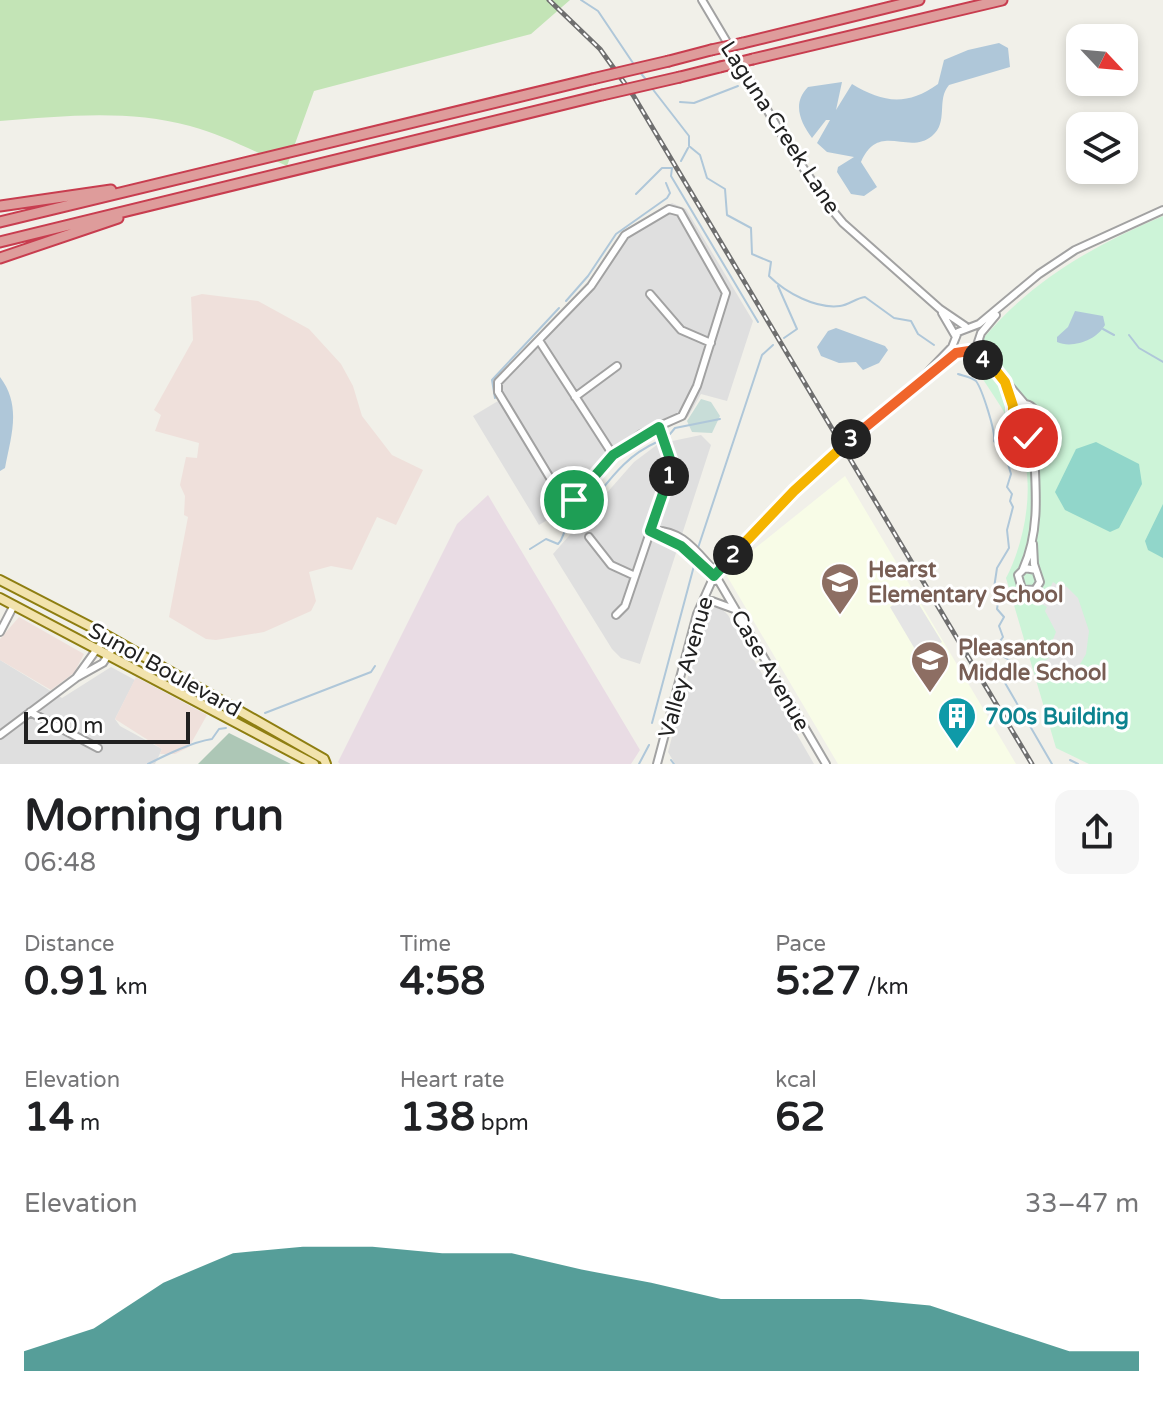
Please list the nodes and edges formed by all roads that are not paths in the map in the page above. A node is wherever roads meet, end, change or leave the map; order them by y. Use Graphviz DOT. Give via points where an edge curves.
graph roads {
  1 [pos="702,0"];
  2 [pos="919,0"];
  3 [pos="1002,0"];
  4 [pos="126,191"];
  5 [pos="180,197"];
  6 [pos="0,206"];
  7 [pos="1163,210"];
  8 [pos="0,222"];
  9 [pos="0,242"];
  10 [pos="0,258"];
  11 [pos="650,294"];
  12 [pos="1007,303"];
  13 [pos="940,309"];
  14 [pos="969,327"];
  15 [pos="956,339"];
  16 [pos="979,339"];
  17 [pos="540,342"];
  18 [pos="711,343"];
  19 [pos="967,351"];
  20 [pos="990,363"];
  21 [pos="617,366"];
  22 [pos="926,374"];
  23 [pos="1005,382"];
  24 [pos="575,397"];
  25 [pos="1025,404"];
  26 [pos="1013,411"];
  27 [pos="1033,423"];
  28 [pos="659,427"];
  29 [pos="1021,427"];
  30 [pos="613,455"];
  31 [pos="1035,458"];
  32 [pos="650,531"];
  33 [pos="1033,534"];
  34 [pos="589,537"];
  35 [pos="1023,569"];
  36 [pos="1036,570"];
  37 [pos="635,576"];
  38 [pos="714,576"];
  39 [pos="0,580"];
  40 [pos="0,598"];
  41 [pos="14,605"];
  42 [pos="735,609"];
  43 [pos="698,610"];
  44 [pos="616,615"];
  45 [pos="0,632"];
  46 [pos="107,635"];
  47 [pos="117,641"];
  48 [pos="97,648"];
  49 [pos="108,654"];
  50 [pos="76,678"];
  51 [pos="30,712"];
  52 [pos="251,731"];
  53 [pos="0,735"];
  54 [pos="298,744"];
  55 [pos="98,748"];
  56 [pos="314,764"];
  57 [pos="326,764"];
  58 [pos="657,764"];
  59 [pos="826,764"];
  1 -- 13 [label="street, Laguna Creek Lane" via="828,205"];
  2 -- 4 [label="highway, bridge"];
  3 -- 5 [label="highway, bridge"];
  4 -- 6 [label="highway"];
  4 -- 8 [label="highway"];
  5 -- 9 [label="highway"];
  5 -- 10 [label="highway"];
  7 -- 12 [label="street" via="1075,250"];
  11 -- 18 [label="street" via="681,330"];
  12 -- 14 [label="street"];
  12 -- 16 [label="street"];
  13 -- 14 [label="street, Laguna Creek Lane"];
  13 -- 15 [label="street, Laguna Creek Lane"];
  14 -- 15 [label="street, Valley Avenue"];
  14 -- 16 [label="street, Laguna Creek Lane"];
  15 -- 19 [label="street, Laguna Creek Lane"];
  15 -- 22 [label="street, Valley Avenue"];
  16 -- 19 [label="street, Valley Avenue"];
  16 -- 20 [label="street, Laguna Creek Lane"];
  17 -- 18 [label="street" via="591,286 625,235 669,209 680,212 726,293"];
  17 -- 24 [label="street"];
  17 -- 30 [label="street" via="498,382 498,392 564,501 574,500"];
  18 -- 28 [label="street" via="682,416"];
  19 -- 20 [label="street"];
  19 -- 22 [label="street, Valley Avenue"];
  20 -- 23 [label="street"];
  21 -- 24 [label="street"];
  22 -- 38 [label="street, Valley Avenue" via="794,491"];
  23 -- 25 [label="street"];
  23 -- 26 [label="street"];
  24 -- 30 [label="street"];
  25 -- 26 [label="street"];
  25 -- 27 [label="street" via="1035,411"];
  26 -- 29 [label="street" via="1013,421"];
  27 -- 29 [label="street"];
  27 -- 31 [label="street"];
  28 -- 30 [label="street"];
  28 -- 32 [label="street" via="671,468"];
  29 -- 31 [label="street"];
  31 -- 33 [label="street"];
  32 -- 37 [label="street"];
  32 -- 38 [label="street, Case Avenue" via="688,548"];
  33 -- 35 [label="street"];
  33 -- 36 [label="street"];
  34 -- 37 [label="street" via="611,565"];
  35 -- 36 [label="street"];
  35 -- 36 [label="street" via="1018,583 1029,591 1040,582"];
  37 -- 44 [label="street" via="625,606"];
  38 -- 42 [label="street, Case Avenue"];
  38 -- 43 [label="street, Valley Avenue"];
  39 -- 46 [label="main road, Sunol Boulevard"];
  40 -- 41 [label="main road, Sunol Boulevard"];
  41 -- 45 [label="street"];
  41 -- 48 [label="main road, Sunol Boulevard"];
  42 -- 43 [label="street" via="712,601"];
  42 -- 59 [label="street, Case Avenue"];
  43 -- 58 [label="street, Valley Avenue"];
  46 -- 47 [label="main road, Sunol Boulevard"];
  46 -- 48 [label="street"];
  47 -- 49 [label="street"];
  47 -- 54 [label="main road, Sunol Boulevard"];
  48 -- 49 [label="main road, Sunol Boulevard"];
  48 -- 50 [label="street"];
  49 -- 50 [label="street" via="103,663"];
  49 -- 52 [label="main road, Sunol Boulevard"];
  50 -- 51 [label="street"];
  51 -- 53 [label="street"];
  51 -- 55 [label="street"];
  52 -- 54 [label="main road" via="258,727"];
  52 -- 56 [label="main road, Sunol Boulevard"];
  54 -- 57 [label="main road, Sunol Boulevard"];
}
